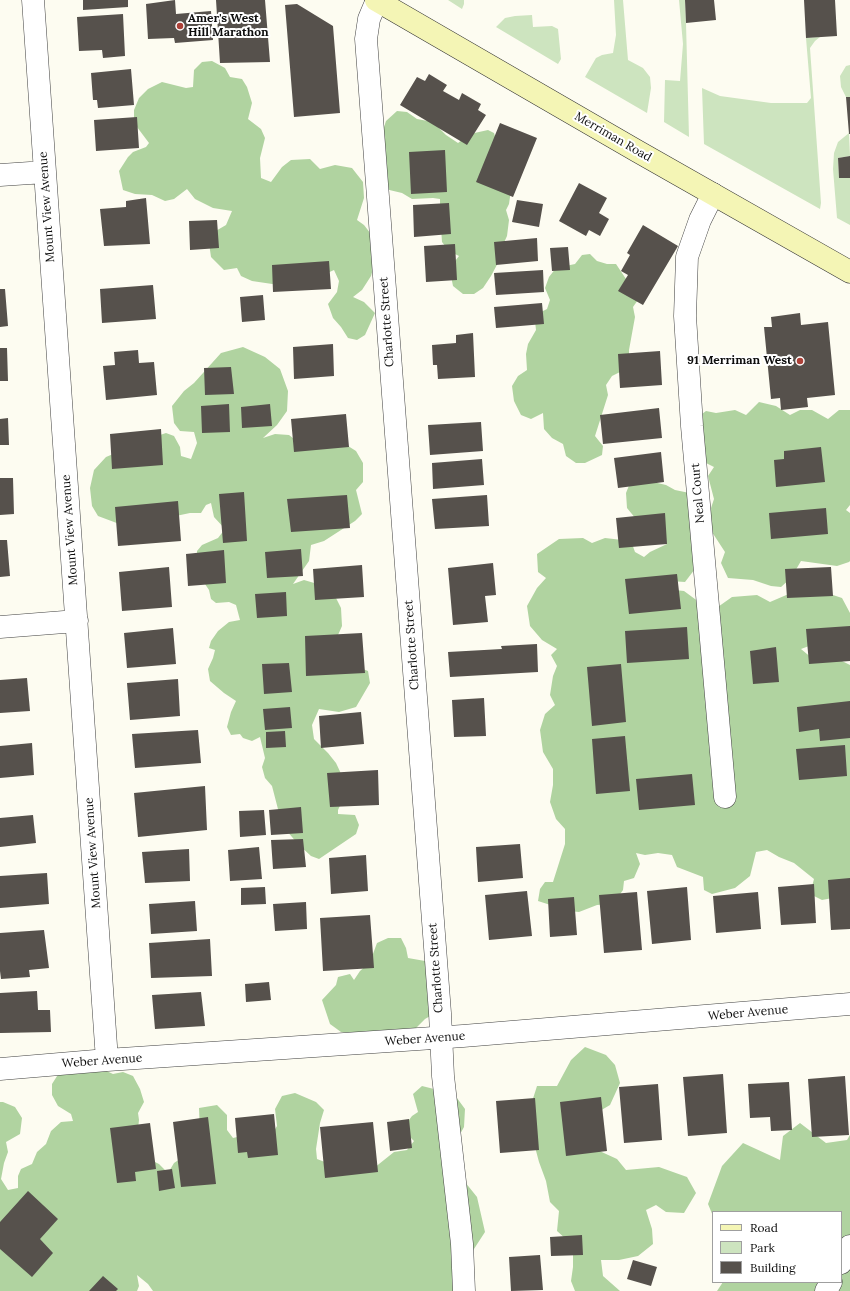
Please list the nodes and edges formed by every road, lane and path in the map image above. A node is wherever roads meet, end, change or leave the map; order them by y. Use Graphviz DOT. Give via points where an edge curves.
graph roads {
  1 [pos="33,0"];
  2 [pos="377,0"];
  3 [pos="45,172"];
  4 [pos="0,175"];
  5 [pos="713,194"];
  6 [pos="850,272"];
  7 [pos="77,621"];
  8 [pos="0,627"];
  9 [pos="725,796"];
  10 [pos="850,1004"];
  11 [pos="442,1038"];
  12 [pos="107,1060"];
  13 [pos="0,1069"];
  14 [pos="850,1246"];
  15 [pos="842,1261"];
  16 [pos="464,1291"];
  1 -- 3 [label="street, Mount View Avenue"];
  2 -- 5 [label="main road, Merriman Road"];
  2 -- 11 [label="street, Charlotte Street" via="369,19 366,39"];
  3 -- 4 [label="street"];
  3 -- 7 [label="street, Mount View Avenue"];
  5 -- 6 [label="main road, Merriman Road"];
  5 -- 9 [label="street, Neal Court" via="700,220 687,257 685,316 692,426"];
  7 -- 8 [label="street"];
  7 -- 12 [label="street, Mount View Avenue"];
  10 -- 11 [label="street, Weber Avenue"];
  11 -- 12 [label="street, Weber Avenue"];
  11 -- 16 [label="street, Charlotte Street" via="443,1076 462,1244"];
  12 -- 13 [label="street, Weber Avenue"];
  14 -- 15 [label="street"];
}
